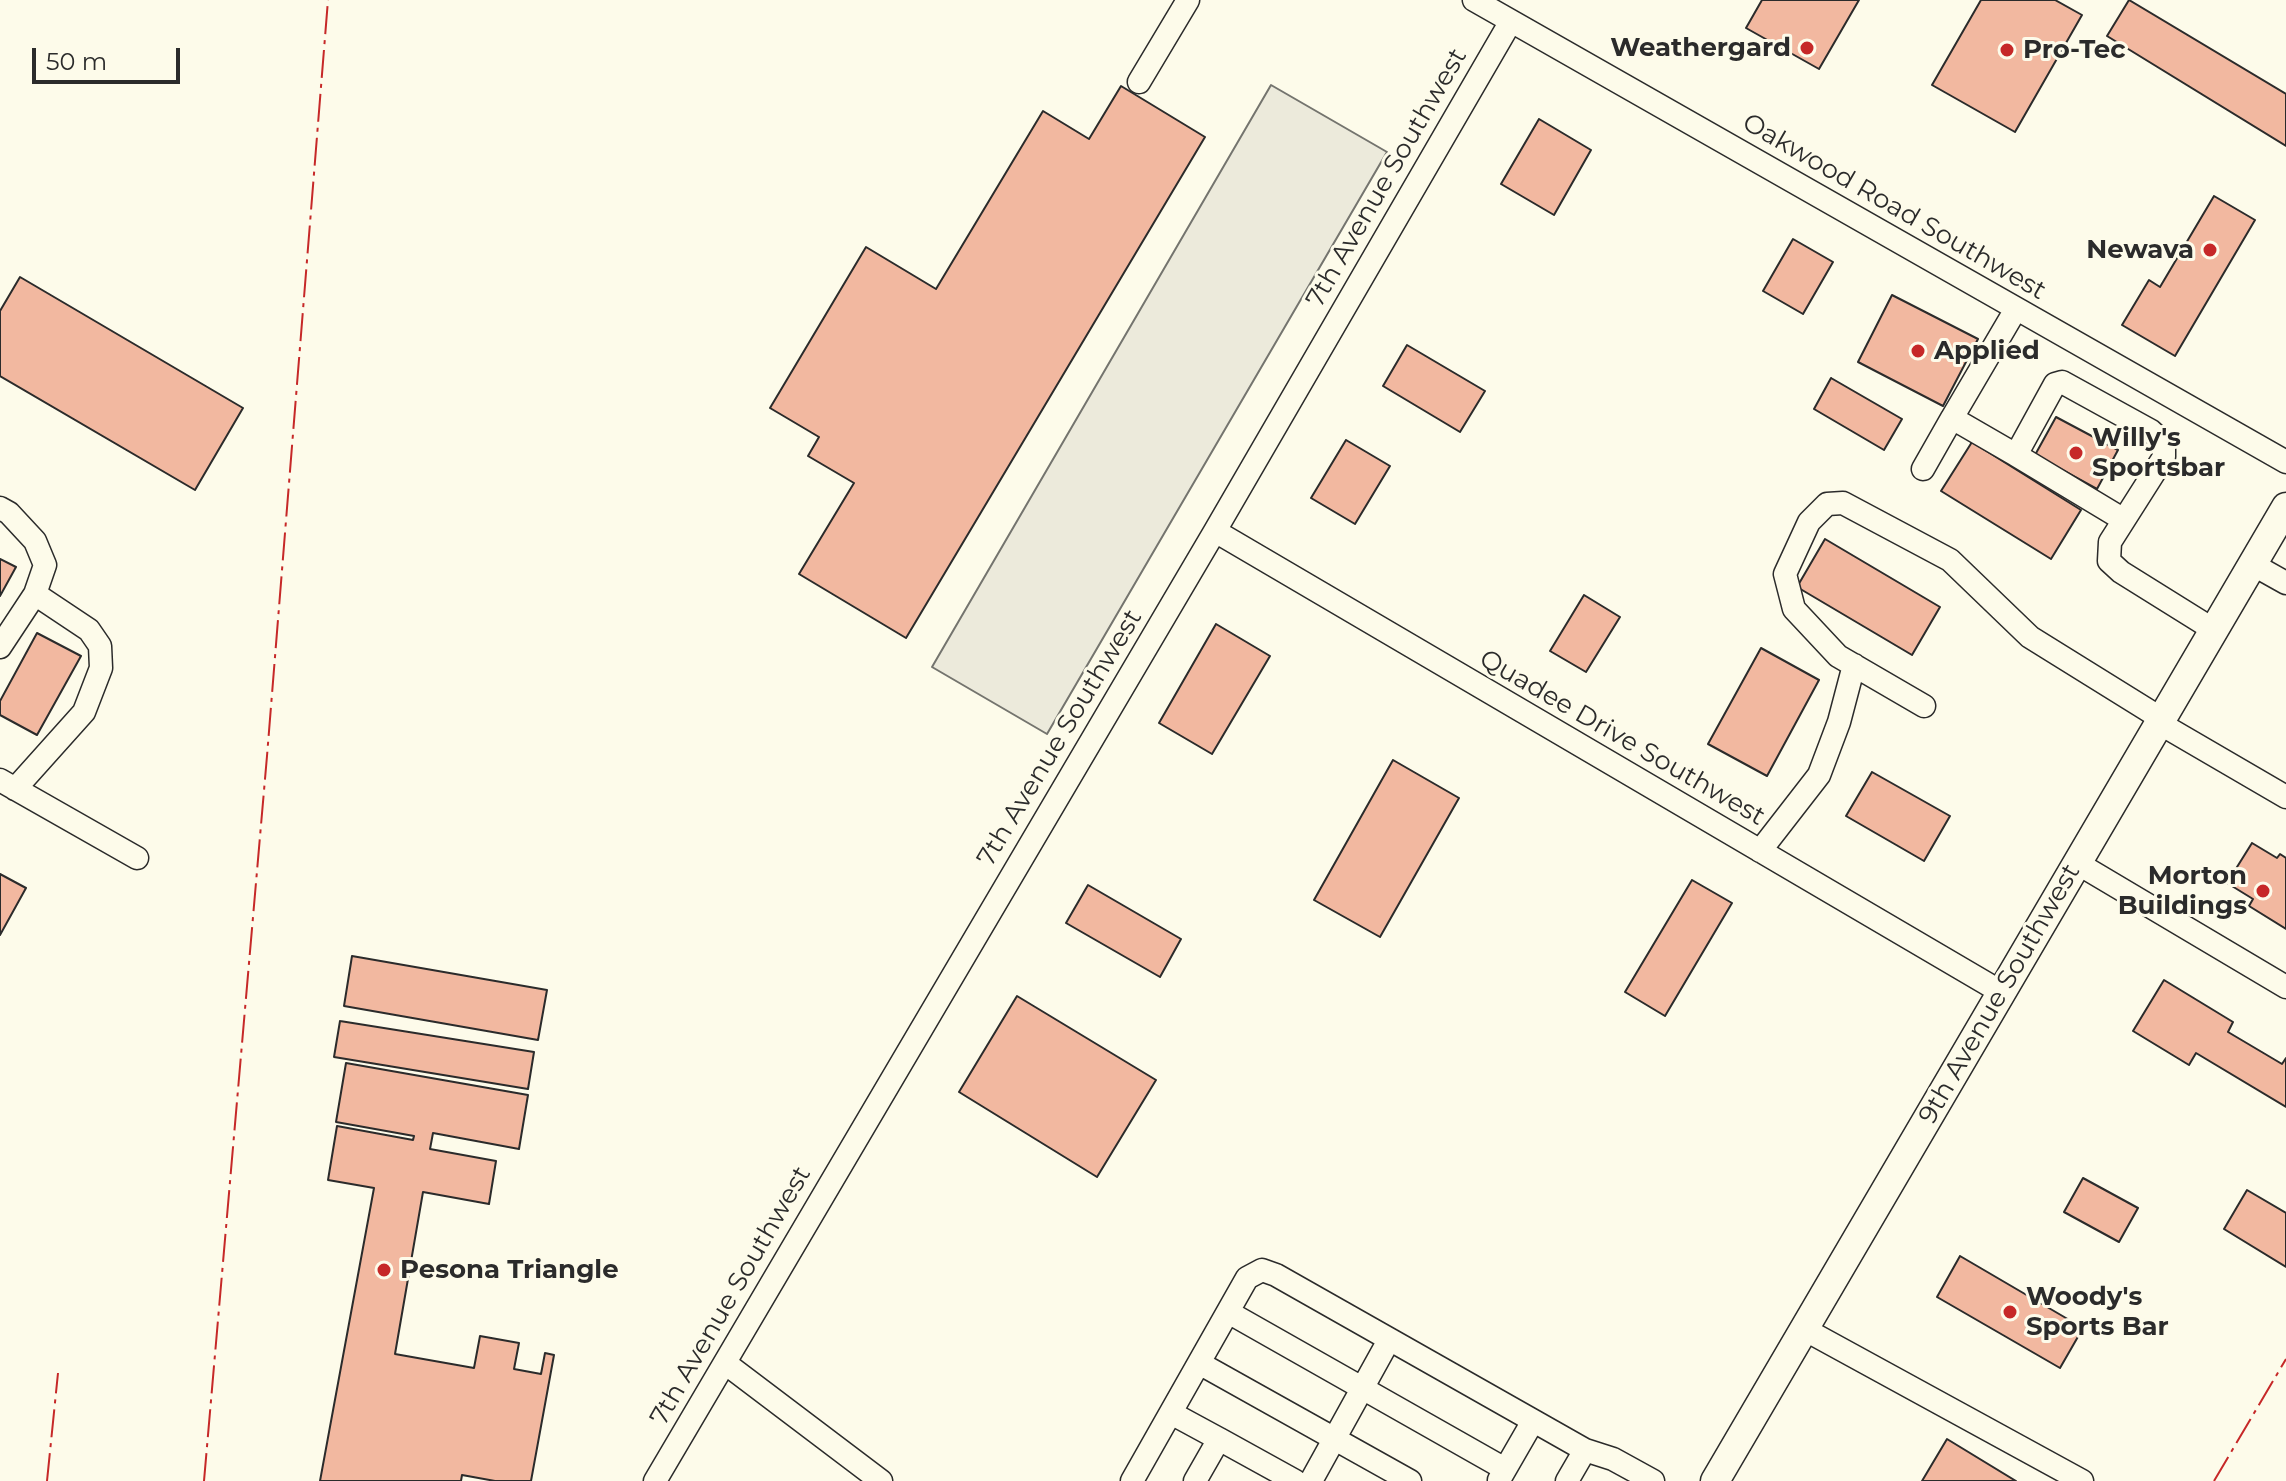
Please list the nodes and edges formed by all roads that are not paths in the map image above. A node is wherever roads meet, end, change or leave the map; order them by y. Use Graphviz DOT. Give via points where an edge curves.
graph roads {
  1 [pos="1188,0"];
  2 [pos="1474,0"];
  3 [pos="1511,21"];
  4 [pos="1139,82"];
  5 [pos="2016,309"];
  6 [pos="1952,418"];
  7 [pos="2016,455"];
  8 [pos="2286,462"];
  9 [pos="1923,469"];
  10 [pos="2286,507"];
  11 [pos="0,508"];
  12 [pos="2124,520"];
  13 [pos="1215,531"];
  14 [pos="2252,564"];
  15 [pos="2286,583"];
  16 [pos="35,594"];
  17 [pos="2214,630"];
  18 [pos="0,647"];
  19 [pos="1854,665"];
  20 [pos="1924,706"];
  21 [pos="2160,721"];
  22 [pos="7,785"];
  23 [pos="2286,797"];
  24 [pos="1760,851"];
  25 [pos="137,858"];
  26 [pos="2077,863"];
  27 [pos="2286,987"];
  28 [pos="2001,992"];
  29 [pos="1228,1312"];
  30 [pos="1804,1329"];
  31 [pos="1389,1340"];
  32 [pos="725,1363"];
  33 [pos="1199,1363"];
  34 [pos="1362,1389"];
  35 [pos="1171,1413"];
  36 [pos="1533,1421"];
  37 [pos="1219,1439"];
  38 [pos="1334,1440"];
  39 [pos="1585,1450"];
  40 [pos="1502,1475"];
  41 [pos="655,1481"];
  42 [pos="881,1481"];
  43 [pos="1132,1481"];
  44 [pos="1195,1481"];
  45 [pos="1295,1481"];
  46 [pos="1311,1481"];
  47 [pos="1410,1481"];
  48 [pos="1567,1481"];
  49 [pos="1653,1481"];
  50 [pos="1715,1481"];
  51 [pos="2082,1481"];
  1 -- 4 [label="street"];
  2 -- 3 [label="street, Oakwood Road Southwest"];
  3 -- 5 [label="street, Oakwood Road Southwest"];
  3 -- 13 [label="street, 7th Avenue Southwest"];
  5 -- 6 [label="street"];
  5 -- 8 [label="street, Oakwood Road Southwest"];
  6 -- 7 [label="street"];
  6 -- 9 [label="street"];
  7 -- 12 [label="street"];
  7 -- 12 [label="street" via="2055,384 2062,382 2151,431 2164,443 2164,457"];
  10 -- 14 [label="main road, 9th Avenue Southwest"];
  11 -- 16 [label="street" via="35,541 45,565"];
  12 -- 17 [label="street" via="2110,542 2109,561"];
  13 -- 24 [label="street, Quadee Drive Southwest"];
  13 -- 32 [label="street, 7th Avenue Southwest"];
  14 -- 15 [label="street"];
  14 -- 17 [label="main road, 9th Avenue Southwest"];
  16 -- 18 [label="street"];
  16 -- 22 [label="street" via="89,630 100,646 101,668 84,712"];
  17 -- 21 [label="main road, 9th Avenue Southwest"];
  19 -- 20 [label="street"];
  19 -- 21 [label="street" via="1838,656 1794,609 1785,574 1809,522 1827,504 1843,503 1950,560 2030,637"];
  19 -- 24 [label="street" via="1819,775"];
  21 -- 23 [label="street"];
  21 -- 26 [label="main road, 9th Avenue Southwest"];
  22 -- 25 [label="street"];
  24 -- 28 [label="street, Quadee Drive Southwest"];
  26 -- 27 [label="street"];
  26 -- 28 [label="main road, 9th Avenue Southwest"];
  28 -- 30 [label="main road, 9th Avenue Southwest"];
  29 -- 31 [label="street" via="1247,1278 1262,1270"];
  29 -- 33 [label="street"];
  29 -- 34 [label="street"];
  30 -- 50 [label="main road, 9th Avenue Southwest"];
  30 -- 51 [label="street"];
  31 -- 34 [label="street"];
  31 -- 36 [label="street"];
  32 -- 41 [label="street, 7th Avenue Southwest"];
  32 -- 42 [label="street"];
  33 -- 35 [label="street"];
  33 -- 38 [label="street"];
  34 -- 38 [label="street"];
  34 -- 40 [label="street"];
  35 -- 37 [label="street"];
  35 -- 43 [label="street"];
  36 -- 39 [label="street"];
  36 -- 40 [label="street"];
  37 -- 44 [label="street"];
  37 -- 45 [label="street"];
  38 -- 46 [label="street"];
  38 -- 47 [label="street"];
  39 -- 48 [label="street"];
  39 -- 49 [label="street"];
}
